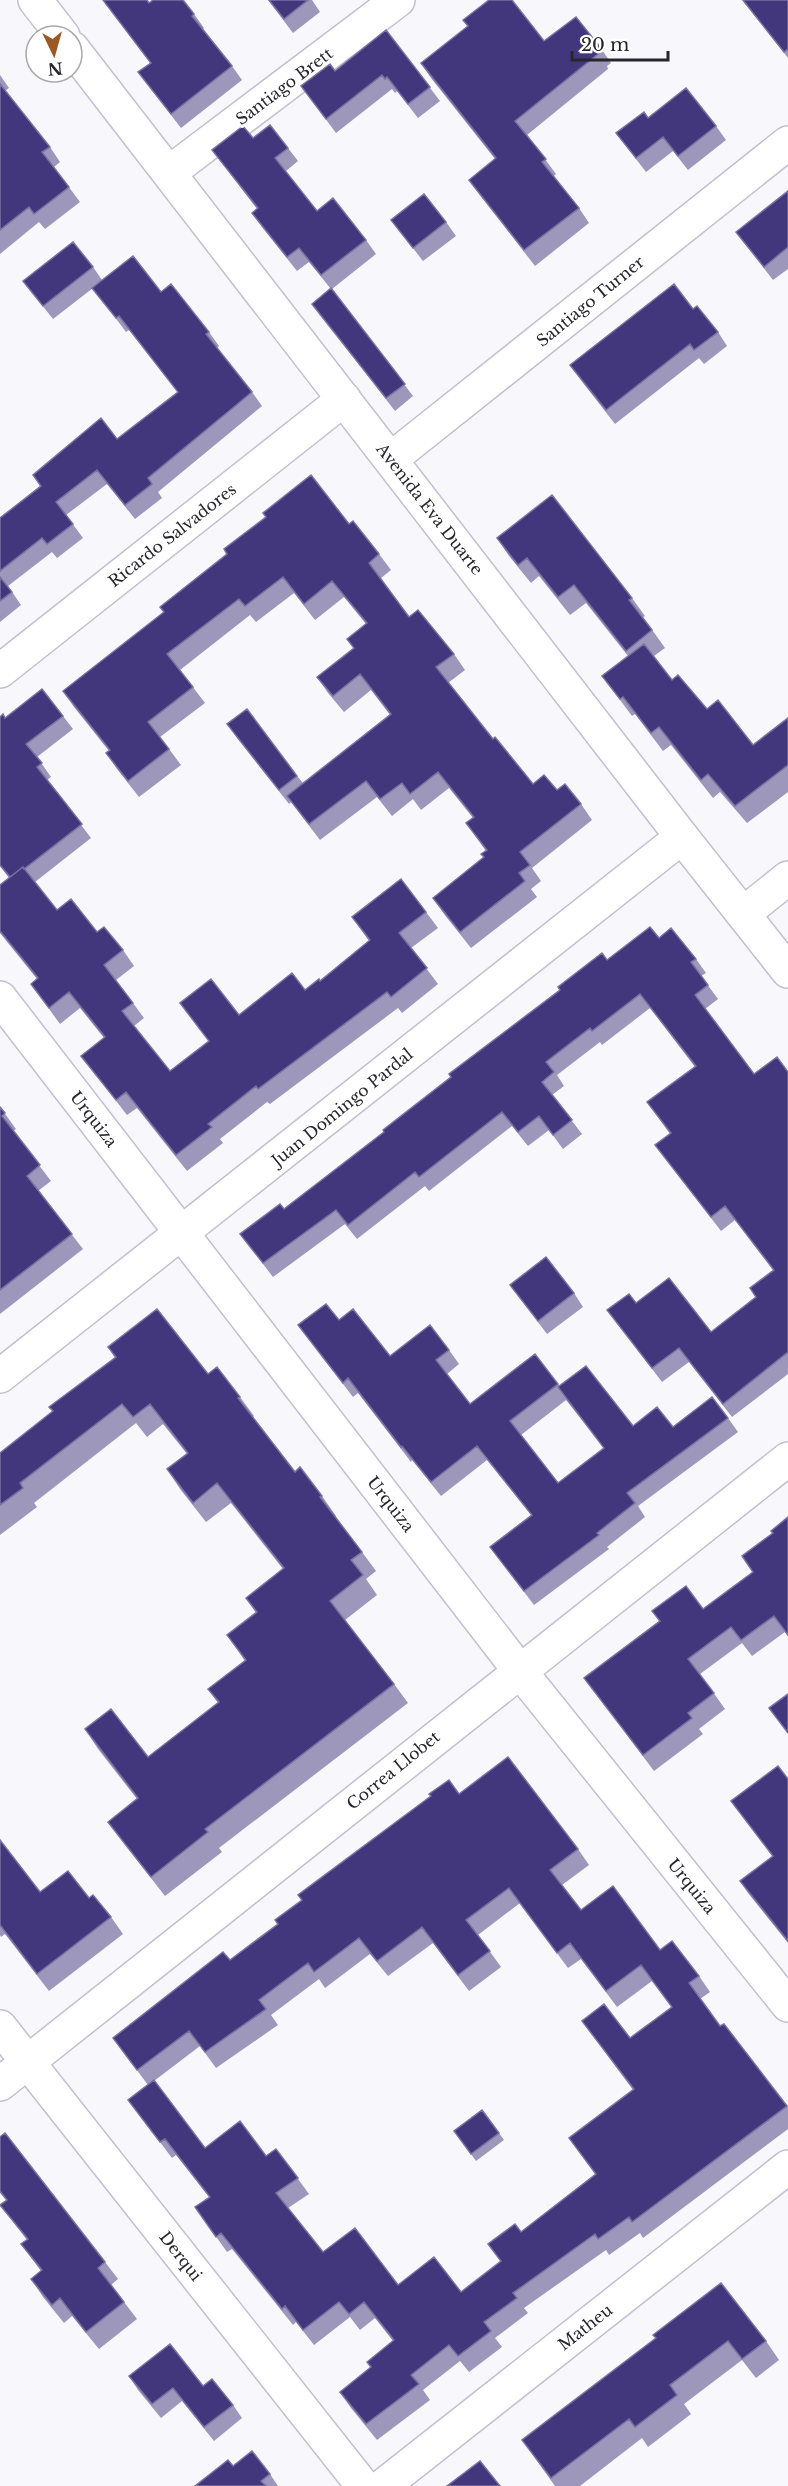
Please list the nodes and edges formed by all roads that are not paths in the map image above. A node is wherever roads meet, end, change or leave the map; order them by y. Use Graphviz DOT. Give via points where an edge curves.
graph roads {
  1 [pos="34,0"];
  2 [pos="398,0"];
  3 [pos="53,24"];
  4 [pos="84,63"];
  5 [pos="788,142"];
  6 [pos="170,172"];
  7 [pos="344,399"];
  8 [pos="391,459"];
  9 [pos="0,671"];
  10 [pos="682,837"];
  11 [pos="788,878"];
  12 [pos="743,914"];
  13 [pos="788,970"];
  14 [pos="0,998"];
  15 [pos="183,1234"];
  16 [pos="0,1376"];
  17 [pos="788,1459"];
  18 [pos="519,1670"];
  19 [pos="788,2005"];
  20 [pos="0,2027"];
  21 [pos="28,2062"];
  22 [pos="0,2084"];
  23 [pos="788,2167"];
  24 [pos="363,2486"];
  25 [pos="383,2486"];
  1 -- 3 [label="street"];
  2 -- 6 [label="street, Santiago Brett"];
  4 -- 6 [label="street, Avenida Eva Duarte"];
  5 -- 8 [label="street, Santiago Turner"];
  6 -- 7 [label="street, Avenida Eva Duarte"];
  7 -- 8 [label="street, Avenida Eva Duarte"];
  7 -- 9 [label="street, Ricardo Salvadores"];
  8 -- 10 [label="street, Avenida Eva Duarte"];
  10 -- 12 [label="street, Avenida Eva Duarte"];
  10 -- 15 [label="street, Juan Domingo Pardal"];
  11 -- 12 [label="street"];
  12 -- 13 [label="street, Avenida Eva Duarte"];
  14 -- 15 [label="street, Urquiza"];
  15 -- 16 [label="street, Juan Domingo Pardal"];
  15 -- 18 [label="street, Urquiza"];
  17 -- 18 [label="street, Correa Llobet"];
  18 -- 19 [label="street, Urquiza"];
  18 -- 21 [label="street, Correa Llobet"];
  20 -- 21 [label="street, Derqui"];
  21 -- 22 [label="street, Correa Llobet"];
  21 -- 24 [label="street, Derqui"];
  23 -- 25 [label="street, Matheu"];
}
